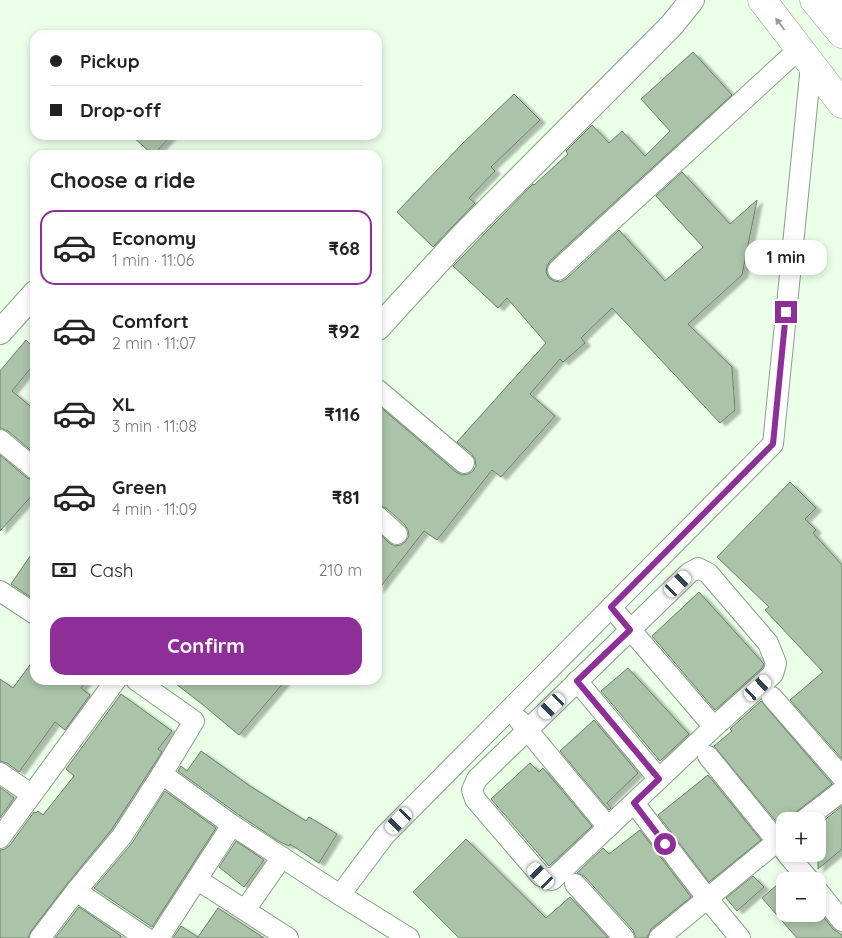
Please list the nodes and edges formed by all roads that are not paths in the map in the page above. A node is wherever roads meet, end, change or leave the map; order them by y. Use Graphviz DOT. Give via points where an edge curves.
graph roads {
  1 [pos="692,0"];
  2 [pos="762,0"];
  3 [pos="805,57"];
  4 [pos="842,104"];
  5 [pos="558,270"];
  6 [pos="30,299"];
  7 [pos="382,324"];
  8 [pos="0,332"];
  9 [pos="382,393"];
  10 [pos="0,440"];
  11 [pos="464,463"];
  12 [pos="30,465"];
  13 [pos="382,521"];
  14 [pos="397,534"];
  15 [pos="0,591"];
  16 [pos="611,607"];
  17 [pos="30,611"];
  18 [pos="630,630"];
  19 [pos="577,681"];
  20 [pos="112,685"];
  21 [pos="143,685"];
  22 [pos="772,697"];
  23 [pos="509,710"];
  24 [pos="714,727"];
  25 [pos="527,730"];
  26 [pos="708,756"];
  27 [pos="0,773"];
  28 [pos="162,774"];
  29 [pos="842,777"];
  30 [pos="659,779"];
  31 [pos="842,791"];
  32 [pos="31,794"];
  33 [pos="634,803"];
  34 [pos="815,812"];
  35 [pos="232,825"];
  36 [pos="608,827"];
  37 [pos="776,836"];
  38 [pos="0,838"];
  39 [pos="776,851"];
  40 [pos="282,857"];
  41 [pos="198,880"];
  42 [pos="575,884"];
  43 [pos="76,891"];
  44 [pos="340,895"];
  45 [pos="707,898"];
  46 [pos="826,901"];
  47 [pos="246,910"];
  48 [pos="842,921"];
  49 [pos="40,938"];
  50 [pos="146,938"];
  51 [pos="159,938"];
  52 [pos="288,938"];
  53 [pos="409,938"];
  54 [pos="624,938"];
  55 [pos="659,938"];
  56 [pos="740,938"];
  1 -- 7 [label="street" via="671,26 460,238"];
  3 -- 2 [label="main road, one-way"];
  3 -- 4 [label="main road"];
  3 -- 5 [label="street"];
  3 -- 16 [label="street" via="773,444"];
  6 -- 8 [label="street"];
  9 -- 11 [label="street"];
  10 -- 12 [label="street"];
  13 -- 14 [label="street"];
  15 -- 17 [label="street"];
  16 -- 18 [label="street"];
  16 -- 23 [label="street"];
  18 -- 19 [label="street"];
  18 -- 24 [label="street"];
  18 -- 24 [label="street" via="689,573 698,568 708,573 768,643 776,663 773,674"];
  19 -- 25 [label="street"];
  19 -- 30 [label="street"];
  20 -- 32 [label="street"];
  21 -- 28 [label="street" via="194,721"];
  22 -- 29 [label="street"];
  23 -- 25 [label="street"];
  23 -- 44 [label="street" via="385,835"];
  24 -- 30 [label="street"];
  25 -- 36 [label="street"];
  25 -- 36 [label="street" via="477,779 472,790 475,799 541,876 552,880"];
  26 -- 37 [label="street"];
  27 -- 32 [label="street"];
  28 -- 35 [label="street"];
  28 -- 43 [label="street" via="122,836"];
  30 -- 33 [label="street"];
  31 -- 34 [label="street"];
  32 -- 38 [label="street"];
  33 -- 36 [label="street"];
  33 -- 45 [label="street"];
  35 -- 40 [label="street"];
  35 -- 41 [label="street"];
  39 -- 45 [label="street"];
  40 -- 44 [label="street"];
  40 -- 47 [label="street"];
  41 -- 47 [label="street"];
  41 -- 51 [label="street"];
  42 -- 54 [label="street"];
  43 -- 49 [label="street"];
  43 -- 50 [label="street"];
  44 -- 53 [label="street"];
  45 -- 55 [label="street"];
  45 -- 56 [label="street"];
  46 -- 48 [label="street"];
  47 -- 52 [label="street"];
}
